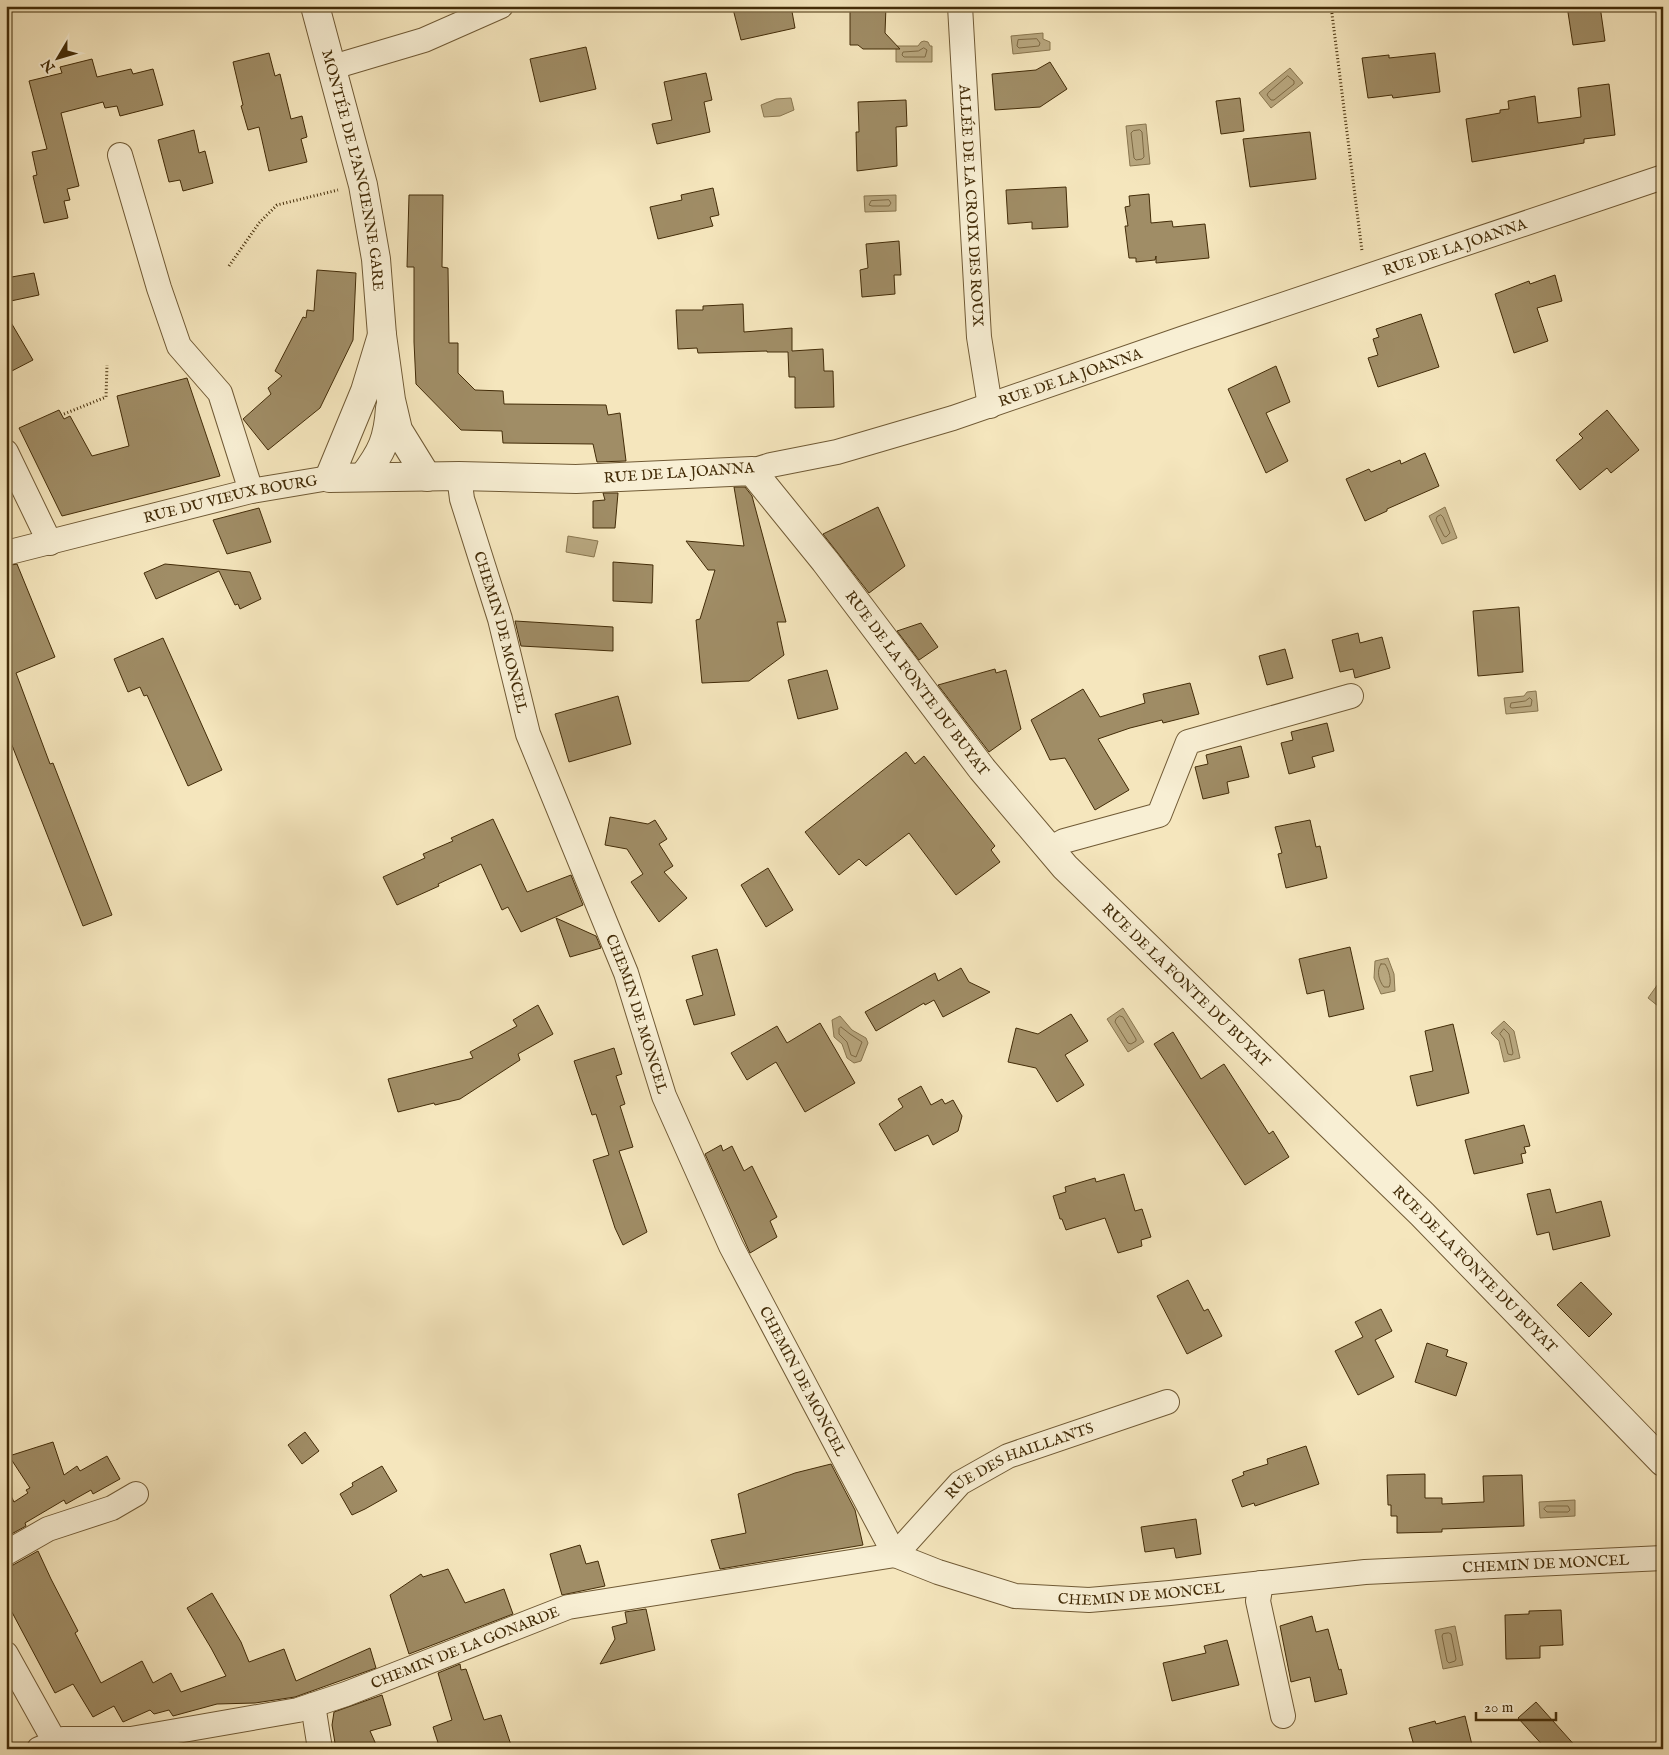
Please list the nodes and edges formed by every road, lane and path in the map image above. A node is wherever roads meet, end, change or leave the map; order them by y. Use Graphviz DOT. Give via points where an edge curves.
graph roads {
  1 [pos="315,6"];
  2 [pos="501,6"];
  3 [pos="960,6"];
  4 [pos="1331,6"];
  5 [pos="332,67"];
  6 [pos="120,155"];
  7 [pos="1663,177"];
  8 [pos="363,185"];
  9 [pos="229,266"];
  10 [pos="1365,276"];
  11 [pos="382,335"];
  12 [pos="107,365"];
  13 [pos="391,400"];
  14 [pos="990,406"];
  15 [pos="64,414"];
  16 [pos="6,452"];
  17 [pos="752,471"];
  18 [pos="459,476"];
  19 [pos="363,477"];
  20 [pos="427,477"];
  21 [pos="329,478"];
  22 [pos="251,491"];
  23 [pos="50,543"];
  24 [pos="6,553"];
  25 [pos="1351,696"];
  26 [pos="1050,849"];
  27 [pos="1167,1402"];
  28 [pos="1663,1462"];
  29 [pos="136,1494"];
  30 [pos="6,1553"];
  31 [pos="895,1555"];
  32 [pos="1663,1558"];
  33 [pos="1261,1583"];
  34 [pos="6,1654"];
  35 [pos="312,1705"];
  36 [pos="1283,1716"];
  37 [pos="47,1745"];
  38 [pos="320,1749"];
  1 -- 5 [label="street, MONTÉE DE L'ANCIENNE GARE"];
  2 -- 5 [label="street" via="424,40"];
  3 -- 14 [label="street, ALLÉE DE LA CROIX DES ROUX" via="978,337"];
  4 -- 10 [label="path"];
  5 -- 8 [label="street, MONTÉE DE L'ANCIENNE GARE"];
  6 -- 22 [label="street" via="179,346 220,393"];
  7 -- 10 [label="street, RUE DE LA JOANNA"];
  8 -- 9 [label="path" via="277,205"];
  8 -- 11 [label="street, MONTÉE DE L'ANCIENNE GARE" via="376,259"];
  10 -- 14 [label="street, RUE DE LA JOANNA"];
  11 -- 13 [label="street, MONTÉE DE L'ANCIENNE GARE"];
  11 -- 21 [label="street, MONTÉE DE L'ANCIENNE GARE" via="365,391"];
  12 -- 15 [label="path" via="106,397"];
  13 -- 19 [label="street, MONTÉE DE L'ANCIENNE GARE" via="388,431 379,456"];
  13 -- 20 [label="street, MONTÉE DE L'ANCIENNE GARE" via="398,430"];
  14 -- 17 [label="street, RUE DE LA JOANNA" via="837,452"];
  16 -- 23 [label="street"];
  17 -- 18 [label="street, RUE DE LA JOANNA" via="576,480"];
  17 -- 26 [label="street, RUE DE LA FONTE DU BUYAT" via="825,561 982,769"];
  18 -- 20 [label="street, RUE DU VIEUX BOURG"];
  18 -- 31 [label="street, CHEMIN DE MONCEL" via="462,499 500,618 528,734 626,973 664,1096 731,1246"];
  19 -- 20 [label="street, RUE DU VIEUX BOURG"];
  19 -- 21 [label="street, RUE DU VIEUX BOURG"];
  21 -- 22 [label="street, RUE DU VIEUX BOURG"];
  22 -- 23 [label="street, RUE DU VIEUX BOURG"];
  23 -- 24 [label="street, RUE DU VIEUX BOURG"];
  25 -- 26 [label="street" via="1188,742 1159,815 1064,841"];
  26 -- 28 [label="street, RUE DE LA FONTE DU BUYAT" via="1422,1214"];
  27 -- 31 [label="street, RUE DES HAILLANTS" via="1008,1456 960,1483"];
  29 -- 30 [label="street" via="112,1508 48,1530"];
  31 -- 33 [label="street, CHEMIN DE MONCEL" via="1014,1596 1089,1600"];
  31 -- 35 [label="street, CHEMIN DE LA GONARDE" via="568,1607"];
  32 -- 33 [label="street, CHEMIN DE MONCEL" via="1365,1572"];
  33 -- 36 [label="street" via="1258,1601"];
  34 -- 37 [label="street"];
  35 -- 37 [label="street, CHEMIN DE LA GONARDE" via="131,1739 63,1739"];
  35 -- 38 [label="street"];
}
